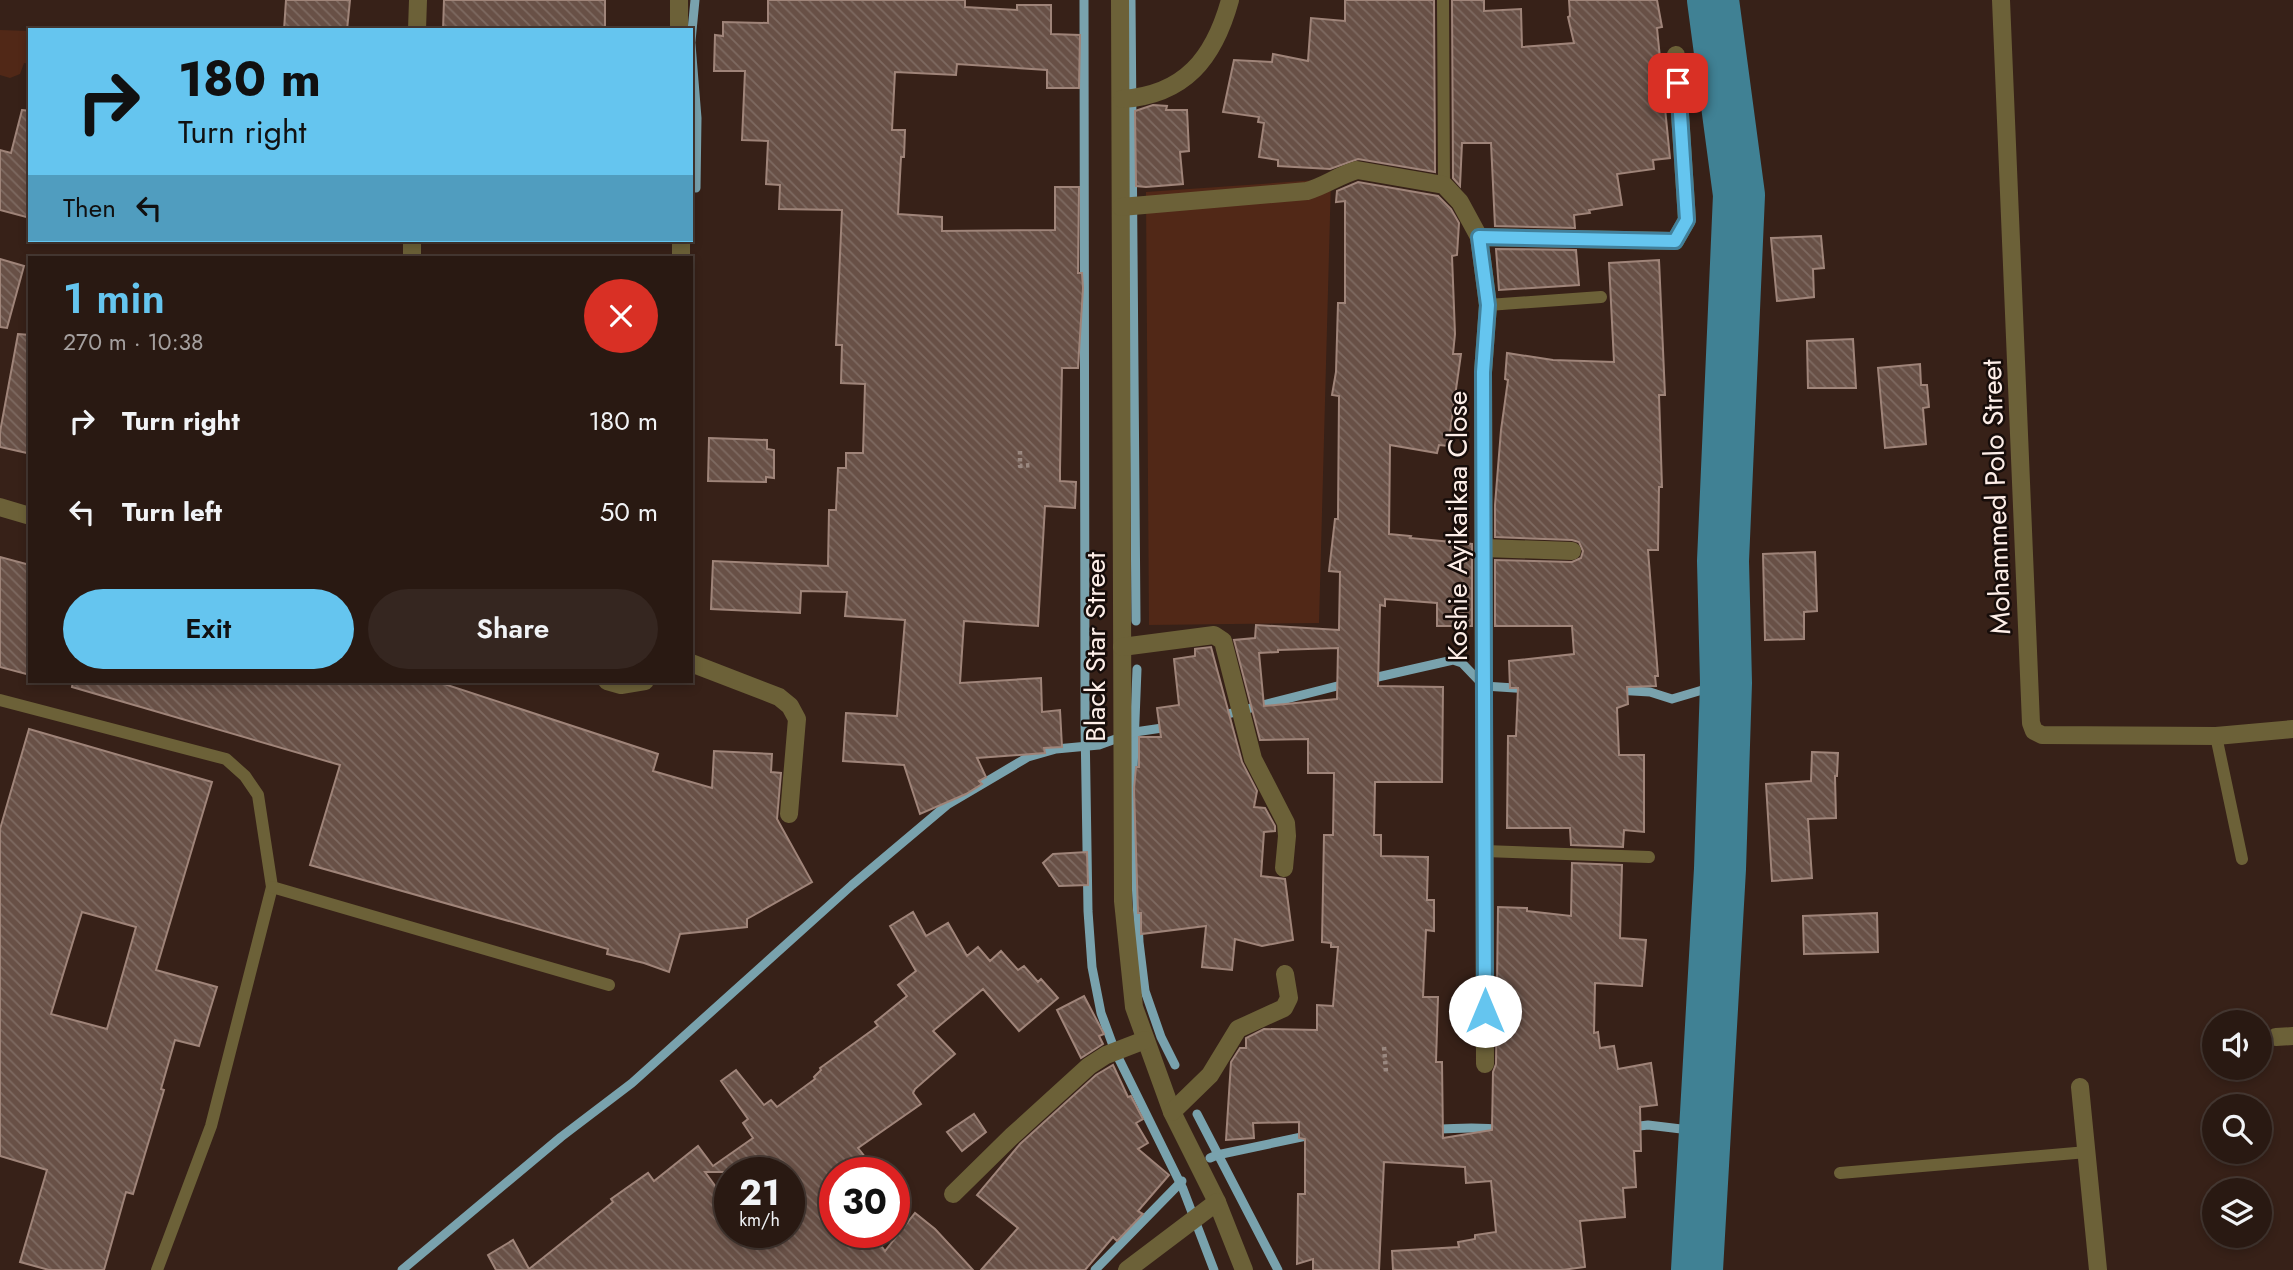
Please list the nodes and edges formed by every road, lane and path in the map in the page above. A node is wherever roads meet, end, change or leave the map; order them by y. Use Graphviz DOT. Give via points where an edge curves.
graph roads {
  1 [pos="418,0"];
  2 [pos="679,0"];
  3 [pos="1120,0"];
  4 [pos="1230,0"];
  5 [pos="1443,0"];
  6 [pos="2001,0"];
  7 [pos="417,28"];
  8 [pos="679,28"];
  9 [pos="1676,55"];
  10 [pos="1122,99"];
  11 [pos="1444,185"];
  12 [pos="1121,206"];
  13 [pos="1479,237"];
  14 [pos="1601,297"];
  15 [pos="1488,305"];
  16 [pos="1020,450"];
  17 [pos="1032,465"];
  18 [pos="0,507"];
  19 [pos="28,515"];
  20 [pos="1484,548"];
  21 [pos="1572,551"];
  22 [pos="1122,647"];
  23 [pos="693,664"];
  24 [pos="614,683"];
  25 [pos="633,683"];
  26 [pos="0,700"];
  27 [pos="2293,729"];
  28 [pos="2216,736"];
  29 [pos="789,814"];
  30 [pos="1485,851"];
  31 [pos="1649,857"];
  32 [pos="2242,859"];
  33 [pos="1284,868"];
  34 [pos="272,887"];
  35 [pos="1285,974"];
  36 [pos="609,985"];
  37 [pos="1145,1040"];
  38 [pos="1384,1047"];
  39 [pos="1485,1065"];
  40 [pos="1386,1072"];
  41 [pos="2080,1087"];
  42 [pos="1172,1112"];
  43 [pos="2087,1152"];
  44 [pos="1840,1173"];
  45 [pos="953,1194"];
  46 [pos="1217,1202"];
  47 [pos="157,1270"];
  48 [pos="1127,1270"];
  49 [pos="1244,1270"];
  50 [pos="2098,1270"];
  1 -- 7 [label="street"];
  2 -- 8 [label="street"];
  3 -- 10 [label="street, Black Star Street"];
  4 -- 10 [label="street" via="1216,41 1192,71 1168,90"];
  5 -- 11 [label="lane"];
  6 -- 28 [label="street, Mohammed Polo Street" via="2031,723 2042,736"];
  9 -- 13 [label="street" via="1687,220 1675,241"];
  10 -- 12 [label="street, Black Star Street"];
  11 -- 12 [label="street" via="1357,170 1307,191"];
  11 -- 13 [label="street, Koshie Ayikaikaa Close" via="1460,202"];
  12 -- 22 [label="street, Black Star Street"];
  13 -- 15 [label="street, Koshie Ayikaikaa Close"];
  14 -- 15 [label="lane"];
  15 -- 20 [label="street, Koshie Ayikaikaa Close" via="1483,372"];
  16 -- 17 [label="path" via="1020,466"];
  18 -- 19 [label="street"];
  20 -- 21 [label="street"];
  20 -- 30 [label="street, Koshie Ayikaikaa Close"];
  22 -- 33 [label="street" via="1214,635 1223,641 1253,758 1286,822"];
  22 -- 37 [label="street, Black Star Street" via="1123,901 1134,1007"];
  23 -- 29 [label="street" via="779,697 790,706 797,719"];
  24 -- 25 [label="street"];
  26 -- 34 [label="lane" via="226,759 258,795"];
  27 -- 28 [label="street, Mohammed Polo Street"];
  28 -- 32 [label="lane"];
  30 -- 31 [label="lane"];
  30 -- 39 [label="street, Koshie Ayikaikaa Close"];
  34 -- 36 [label="lane"];
  34 -- 47 [label="lane" via="211,1126"];
  35 -- 42 [label="street" via="1289,998 1284,1008 1238,1029 1210,1075"];
  37 -- 42 [label="street, Black Star Street"];
  37 -- 45 [label="street" via="1089,1066"];
  38 -- 40 [label="path"];
  41 -- 43 [label="street"];
  42 -- 46 [label="street, Black Star Street"];
  43 -- 44 [label="lane"];
  43 -- 50 [label="street"];
  46 -- 48 [label="street"];
  46 -- 49 [label="street, Black Star Street"];
}
